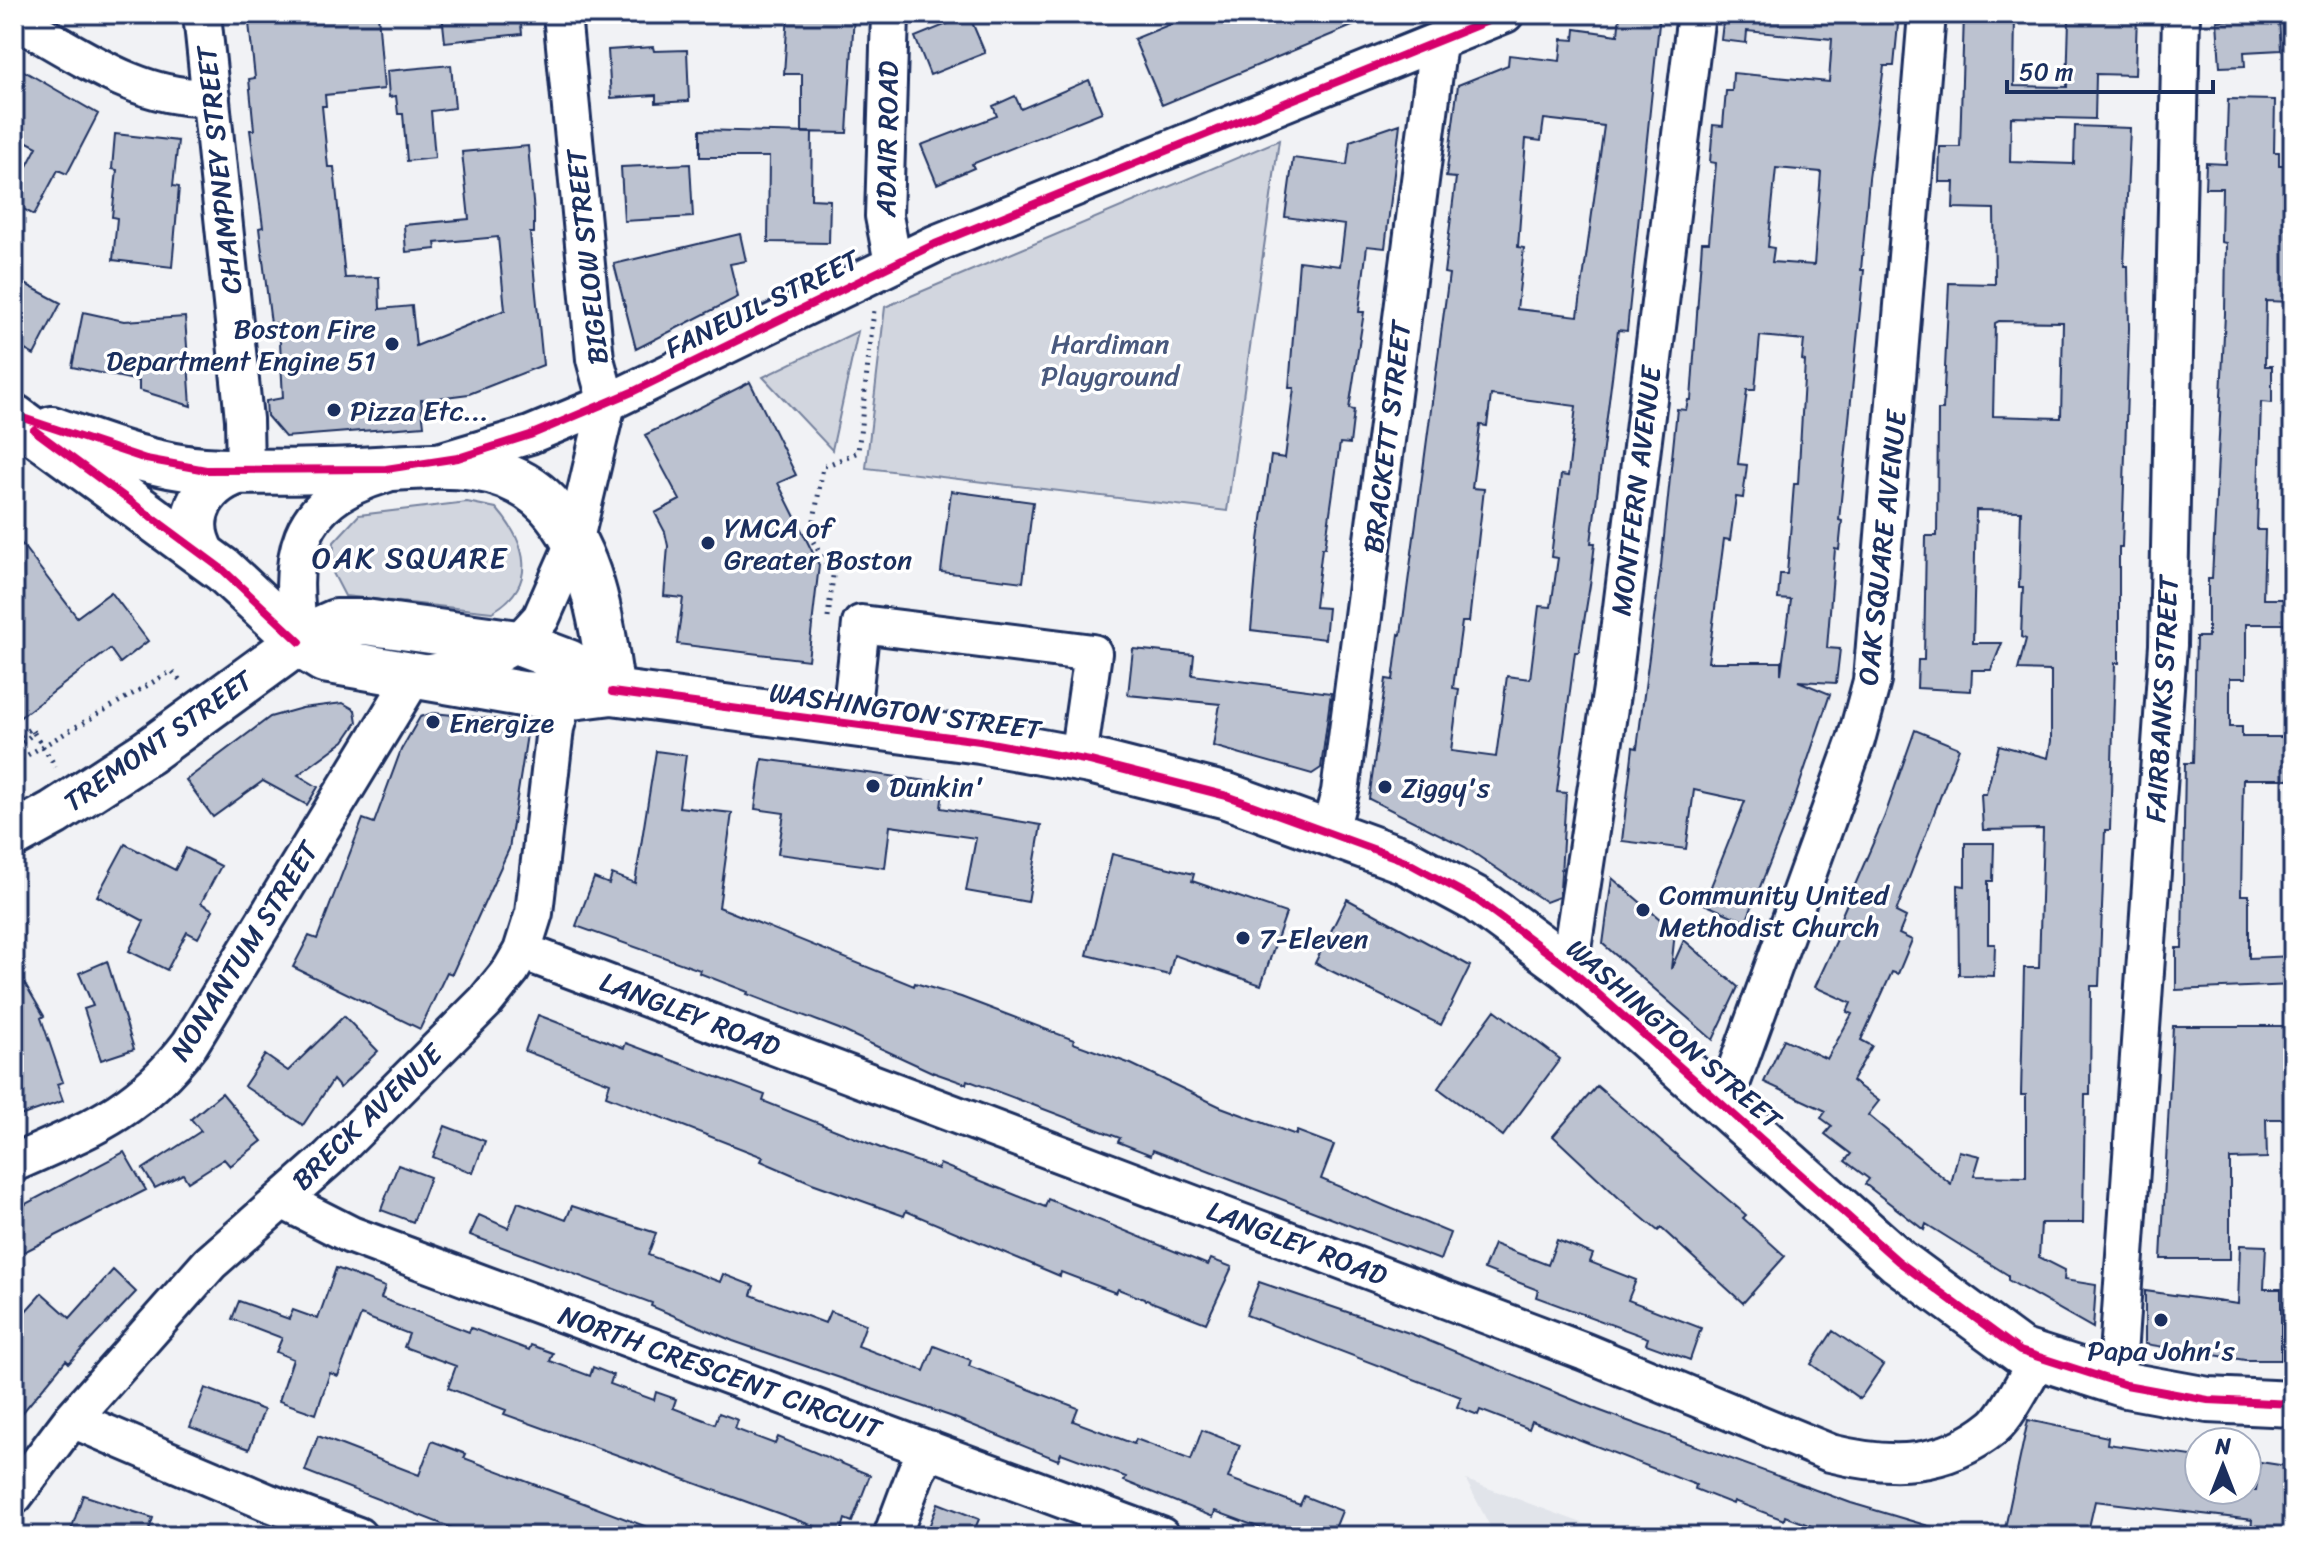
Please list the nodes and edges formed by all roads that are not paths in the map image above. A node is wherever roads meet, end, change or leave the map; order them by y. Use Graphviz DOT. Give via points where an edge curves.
graph roads {
  1 [pos="202,14"];
  2 [pos="562,14"];
  3 [pos="890,14"];
  4 [pos="1505,14"];
  5 [pos="1696,14"];
  6 [pos="1927,14"];
  7 [pos="2181,14"];
  8 [pos="14,19"];
  9 [pos="1438,43"];
  10 [pos="211,97"];
  11 [pos="893,263"];
  12 [pos="607,403"];
  13 [pos="14,416"];
  14 [pos="413,467"];
  15 [pos="245,470"];
  16 [pos="574,543"];
  17 [pos="203,555"];
  18 [pos="300,642"];
  19 [pos="518,643"];
  20 [pos="414,676"];
  21 [pos="569,681"];
  22 [pos="612,692"];
  23 [pos="850,724"];
  24 [pos="1078,758"];
  25 [pos="1330,831"];
  26 [pos="14,835"];
  27 [pos="522,951"];
  28 [pos="1569,968"];
  29 [pos="1723,1106"];
  30 [pos="14,1163"];
  31 [pos="282,1200"];
  32 [pos="2038,1359"];
  33 [pos="2116,1383"];
  34 [pos="2293,1404"];
  35 [pos="72,1419"];
  36 [pos="929,1449"];
  37 [pos="14,1496"];
  38 [pos="358,1536"];
  39 [pos="892,1536"];
  40 [pos="1161,1536"];
  1 -- 10 [label="street, CHAMPNEY STREET"];
  2 -- 12 [label="street, BIGELOW STREET" via="595,359"];
  3 -- 11 [label="street, ADAIR ROAD" via="884,216"];
  4 -- 9 [label="street, FANEUIL STREET"];
  5 -- 28 [label="street, MONTFERN AVENUE" via="1612,688"];
  6 -- 29 [label="street, OAK SQUARE AVENUE" via="1872,681 1851,754"];
  7 -- 33 [label="street, FAIRBANKS STREET" via="2168,645"];
  8 -- 10 [label="street" via="148,90"];
  9 -- 11 [label="street, FANEUIL STREET"];
  9 -- 25 [label="street, BRACKETT STREET" via="1340,792"];
  10 -- 15 [label="street, CHAMPNEY STREET"];
  11 -- 12 [label="street, FANEUIL STREET"];
  12 -- 14 [label="street, FANEUIL STREET" via="483,451"];
  12 -- 16 [label="street, BIGELOW STREET"];
  13 -- 15 [label="main road, FANEUIL STREET" via="166,464"];
  13 -- 17 [label="main road"];
  14 -- 15 [label="main road, FANEUIL STREET"];
  14 -- 16 [label="main road" via="463,466 504,475 547,503"];
  14 -- 18 [label="street" via="348,488 315,511 296,576"];
  15 -- 17 [label="main road" via="219,478 199,503 194,530"];
  16 -- 19 [label="street" via="541,618"];
  16 -- 22 [label="main road" via="597,600"];
  17 -- 18 [label="main road"];
  18 -- 19 [label="main road, WASHINGTON STREET" via="323,627 350,621"];
  18 -- 20 [label="main road" via="324,660"];
  18 -- 26 [label="main road, TREMONT STREET" via="137,760"];
  19 -- 20 [label="street" via="463,670"];
  19 -- 21 [label="main road, WASHINGTON STREET"];
  20 -- 21 [label="main road" via="522,694"];
  20 -- 30 [label="street, NONANTUM STREET" via="171,1068 148,1093 108,1121"];
  21 -- 22 [label="main road, WASHINGTON STREET"];
  21 -- 27 [label="street, BRECK AVENUE" via="555,728 534,913"];
  22 -- 23 [label="main road, WASHINGTON STREET"];
  23 -- 24 [label="main road, WASHINGTON STREET"];
  23 -- 24 [label="street" via="861,624 1093,653"];
  24 -- 25 [label="main road, WASHINGTON STREET" via="1200,788"];
  25 -- 28 [label="main road, WASHINGTON STREET" via="1437,877"];
  27 -- 31 [label="street, BRECK AVENUE" via="485,1002"];
  27 -- 32 [label="street, LANGLEY ROAD" via="1585,1352 1830,1453 1870,1463 1908,1464 1949,1452 1996,1425"];
  28 -- 29 [label="main road, WASHINGTON STREET"];
  29 -- 32 [label="main road, WASHINGTON STREET" via="1898,1261"];
  31 -- 35 [label="street, BRECK AVENUE" via="210,1263"];
  31 -- 36 [label="street, NORTH CRESCENT CIRCUIT" via="351,1235"];
  32 -- 33 [label="main road, WASHINGTON STREET"];
  33 -- 34 [label="main road, WASHINGTON STREET" via="2208,1400"];
  35 -- 37 [label="street, BRECK AVENUE"];
  35 -- 38 [label="street"];
  36 -- 39 [label="street"];
  36 -- 40 [label="street, NORTH CRESCENT CIRCUIT"];
}
